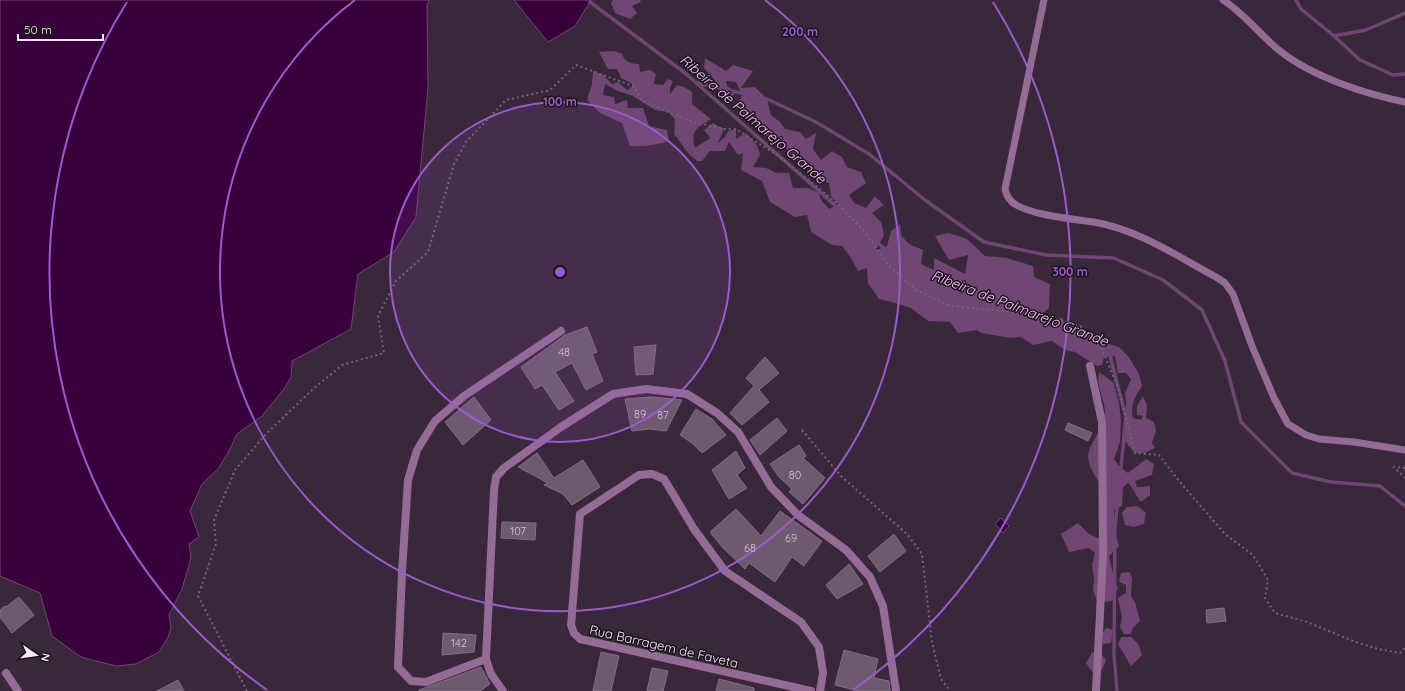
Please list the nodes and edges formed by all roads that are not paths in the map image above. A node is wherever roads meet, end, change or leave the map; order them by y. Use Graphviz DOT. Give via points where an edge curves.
graph roads {
  1 [pos="1044,0"];
  2 [pos="1223,0"];
  3 [pos="1405,102"];
  4 [pos="561,331"];
  5 [pos="1090,366"];
  6 [pos="1405,450"];
  7 [pos="486,659"];
  8 [pos="6,672"];
  9 [pos="18,691"];
  10 [pos="503,691"];
  11 [pos="811,691"];
  12 [pos="820,691"];
  13 [pos="896,691"];
  14 [pos="1096,691"];
  1 -- 6 [label="lane" via="1005,189 1006,196 1026,209 1098,223 1144,237 1216,277 1225,283 1233,294 1274,398 1288,424 1306,435 1319,439"];
  2 -- 3 [label="lane" via="1293,61 1354,89"];
  4 -- 7 [label="street" via="464,396 435,421 417,450 408,480 398,667 411,681 426,682"];
  5 -- 14 [label="street" via="1102,422 1103,555"];
  7 -- 10 [label="street" via="491,674"];
  7 -- 13 [label="street" via="496,477 504,468 561,427 613,394 646,389 687,394 717,413 738,432 770,487 798,515 846,550 870,577 883,606"];
  8 -- 9 [label="street"];
  11 -- 12 [label="street, Rua Barragem de Faveta" via="580,639 571,625 580,514 639,476 652,474 664,480 694,529 725,571 801,622 819,647 823,673"];
}
